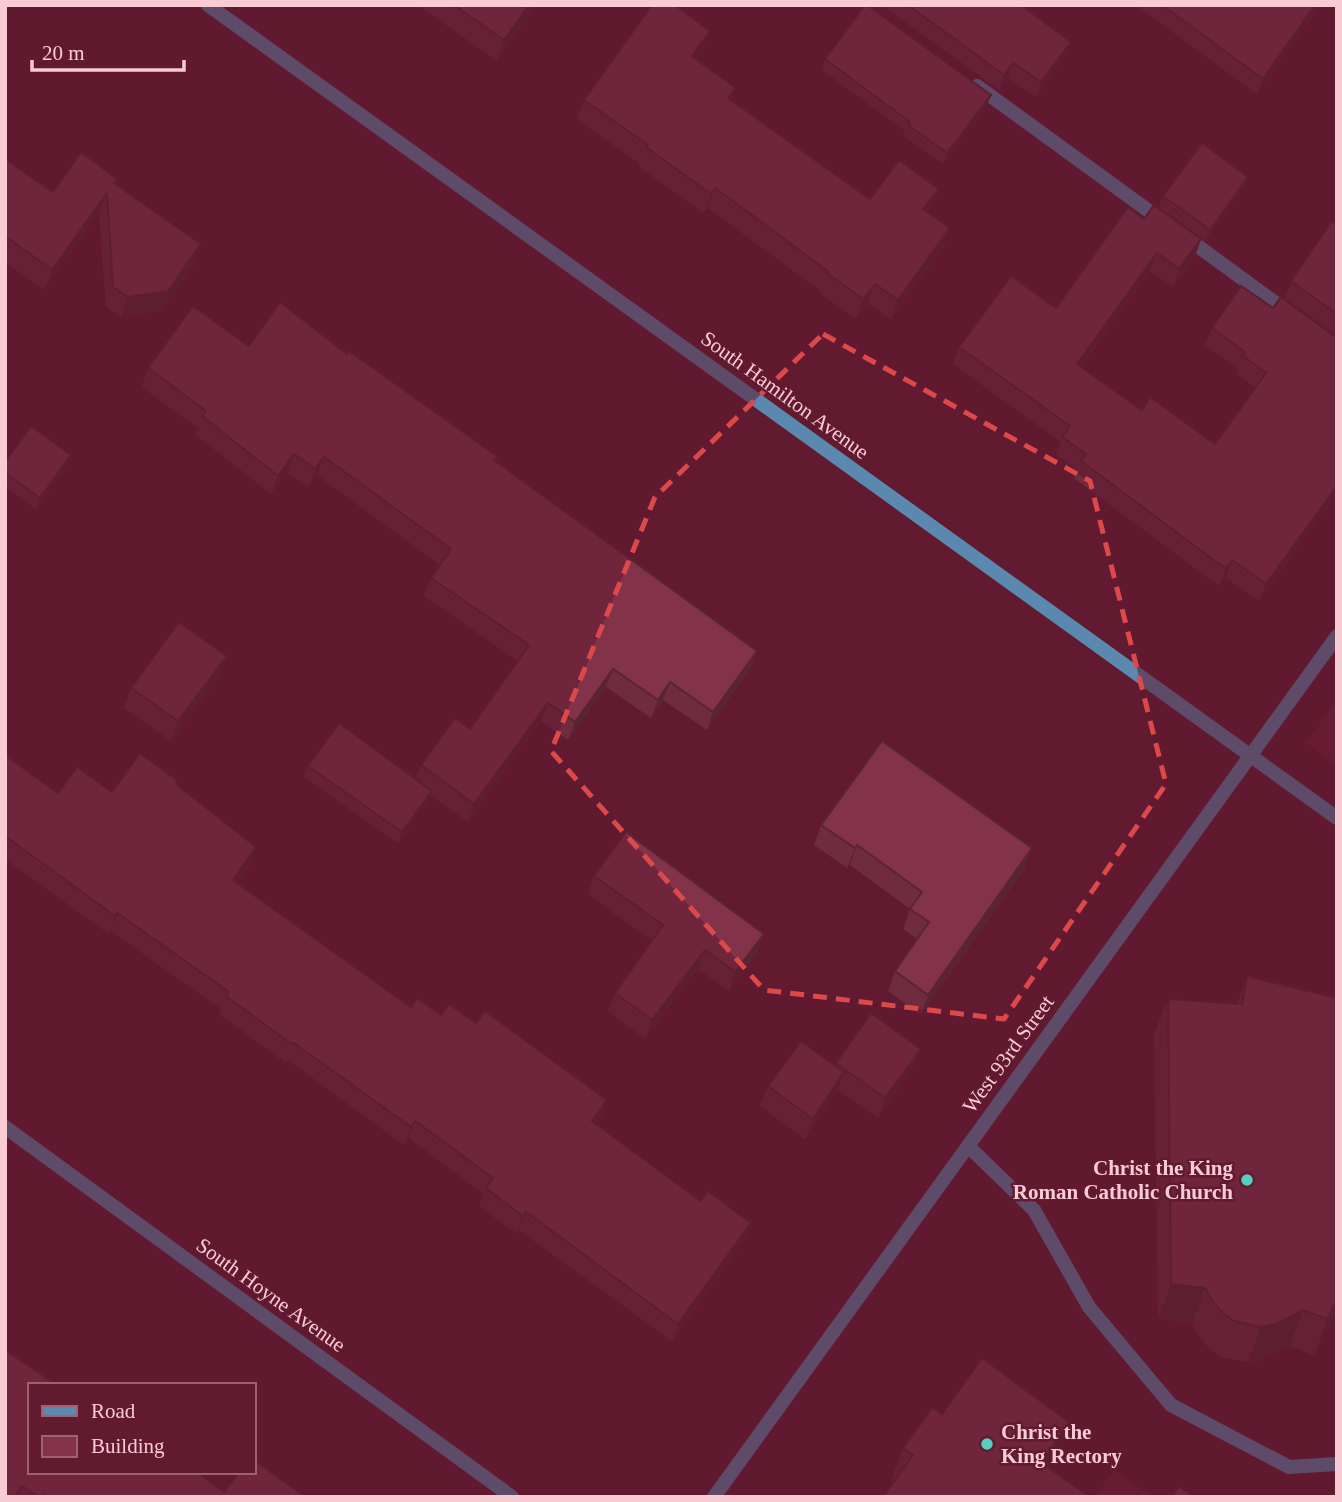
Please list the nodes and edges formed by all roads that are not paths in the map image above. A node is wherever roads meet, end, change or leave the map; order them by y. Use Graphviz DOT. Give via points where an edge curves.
graph roads {
  1 [pos="208,5"];
  2 [pos="966,79"];
  3 [pos="1303,323"];
  4 [pos="1337,636"];
  5 [pos="1249,755"];
  6 [pos="1337,818"];
  7 [pos="5,1127"];
  8 [pos="968,1146"];
  9 [pos="1337,1464"];
  10 [pos="512,1497"];
  11 [pos="714,1497"];
  1 -- 5 [label="street, South Hamilton Avenue"];
  2 -- 3 [label="street"];
  4 -- 5 [label="street, West 93rd Street"];
  5 -- 6 [label="street, South Hamilton Avenue"];
  5 -- 8 [label="street, West 93rd Street"];
  7 -- 10 [label="street, South Hoyne Avenue"];
  8 -- 9 [label="street" via="1034,1210 1089,1307 1171,1405 1289,1467"];
  8 -- 11 [label="street, West 93rd Street"];
}
